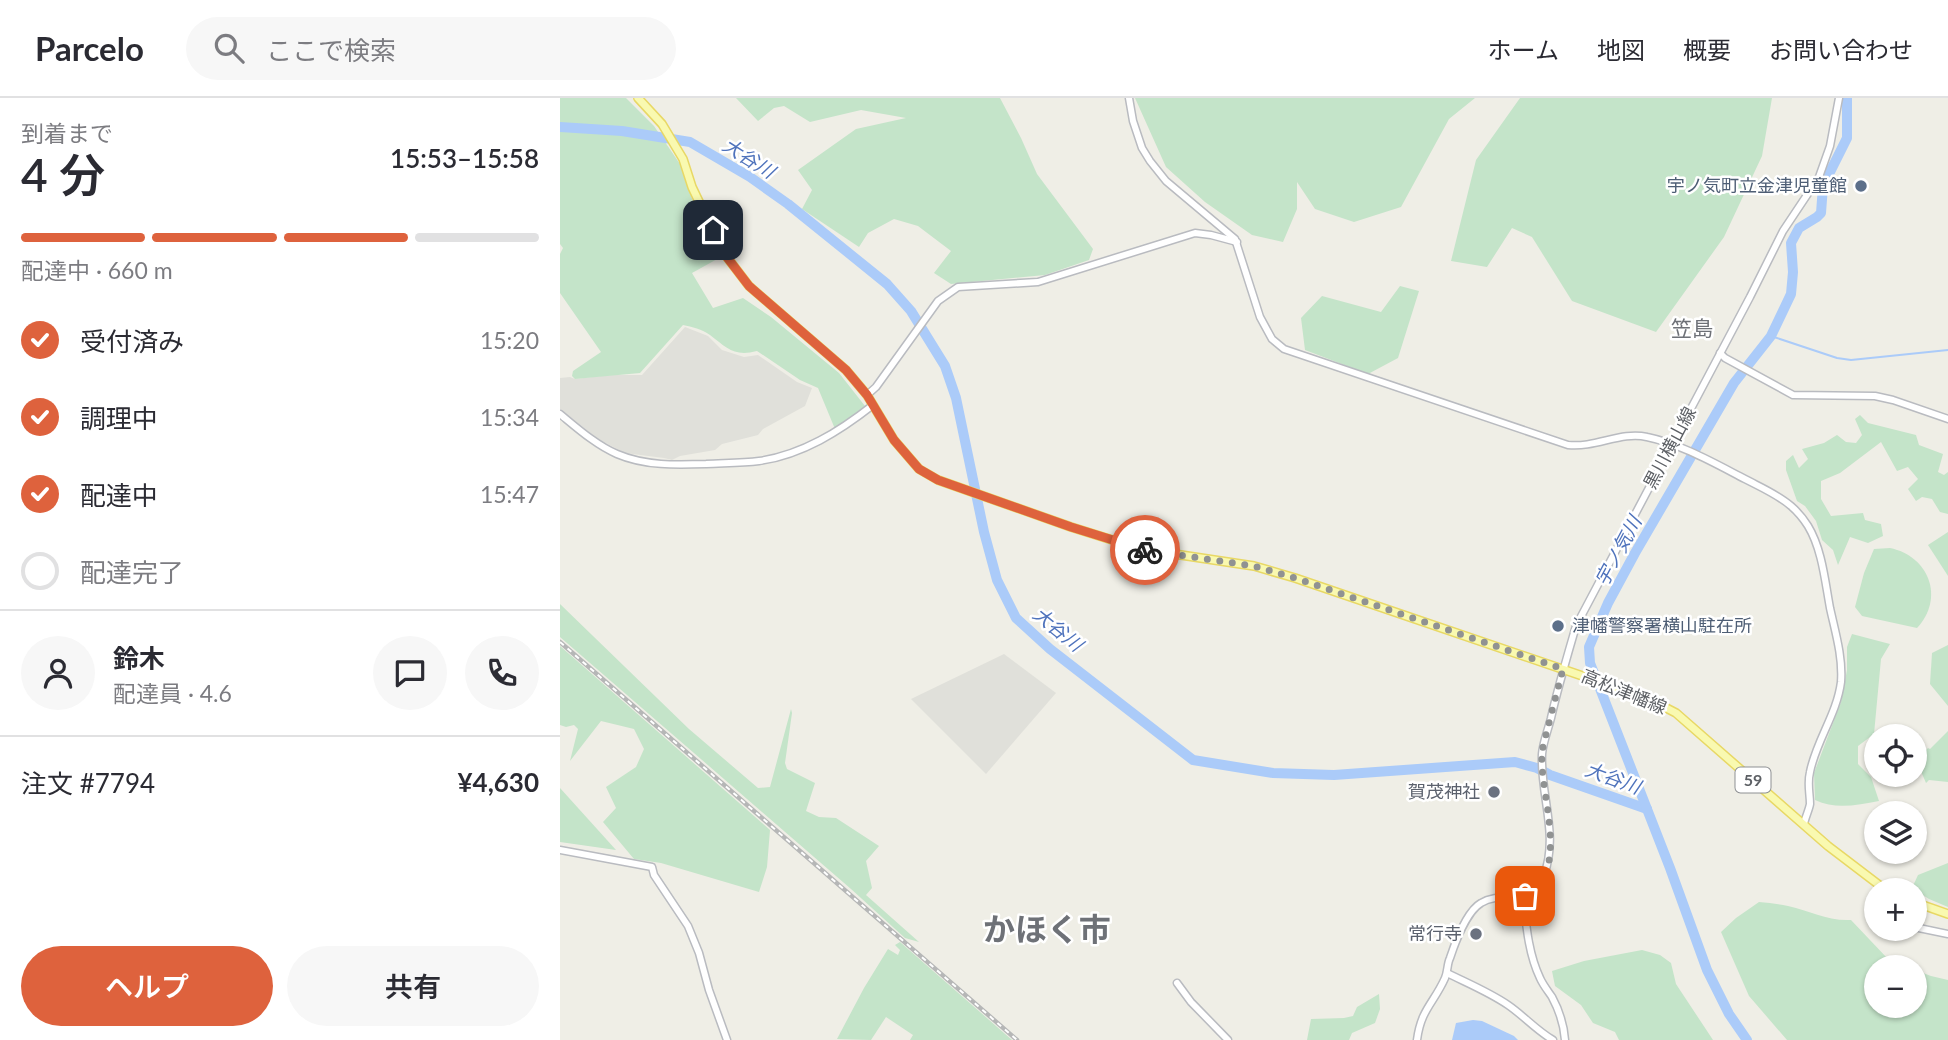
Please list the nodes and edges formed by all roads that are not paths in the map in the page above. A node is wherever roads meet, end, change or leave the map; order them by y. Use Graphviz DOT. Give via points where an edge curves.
graph roads {
  1 [pos="638,98"];
  2 [pos="1129,98"];
  3 [pos="1839,98"];
  4 [pos="1237,243"];
  5 [pos="1720,353"];
  6 [pos="867,395"];
  7 [pos="873,405"];
  8 [pos="560,414"];
  9 [pos="1948,419"];
  10 [pos="1672,445"];
  11 [pos="1563,669"];
  12 [pos="1804,824"];
  13 [pos="560,850"];
  14 [pos="1870,878"];
  15 [pos="1523,896"];
  16 [pos="1927,906"];
  17 [pos="1948,914"];
  18 [pos="1927,930"];
  19 [pos="1948,934"];
  20 [pos="1447,973"];
  21 [pos="1177,983"];
  22 [pos="727,1040"];
  23 [pos="1228,1040"];
  24 [pos="1417,1040"];
  25 [pos="1553,1040"];
  26 [pos="1565,1040"];
  1 -- 6 [label="main road, 高松津幡線 / 59" via="662,124 683,159 723,252 749,286 846,370"];
  2 -- 4 [label="street" via="1150,162"];
  3 -- 5 [label="street, 黒川横山線" via="1819,177 1783,231"];
  4 -- 6 [label="street" via="1195,233 1038,282 958,287 938,301"];
  4 -- 10 [label="street" via="1260,317 1272,339 1284,349 1569,445 1644,436"];
  5 -- 9 [label="street" via="1793,395 1875,396"];
  5 -- 10 [label="street, 黒川横山線"];
  6 -- 7 [label="main road, 高松津幡線 / 59"];
  7 -- 8 [label="street" via="830,436 786,454 761,461 687,465 618,455"];
  7 -- 11 [label="main road, 高松津幡線 / 59" via="919,469 938,480 1141,549 1274,572"];
  10 -- 11 [label="street, 黒川横山線" via="1576,626"];
  10 -- 12 [label="street" via="1779,497 1810,529 1822,566 1841,675 1835,706 1810,772 1810,804"];
  11 -- 12 [label="main road, 高松津幡線 / 59" via="1676,713"];
  11 -- 15 [label="street, 黒川横山線" via="1542,754 1550,853 1541,883"];
  12 -- 14 [label="main road, 高松津幡線 / 59"];
  13 -- 22 [label="street" via="652,867 688,926"];
  15 -- 20 [label="street" via="1492,899 1475,908"];
  15 -- 26 [label="street" via="1535,964 1554,1000"];
  16 -- 17 [label="main road"];
  18 -- 19 [label="street"];
  20 -- 24 [label="street" via="1424,1012"];
  20 -- 25 [label="street" via="1502,1001"];
  21 -- 23 [label="street"];
}
